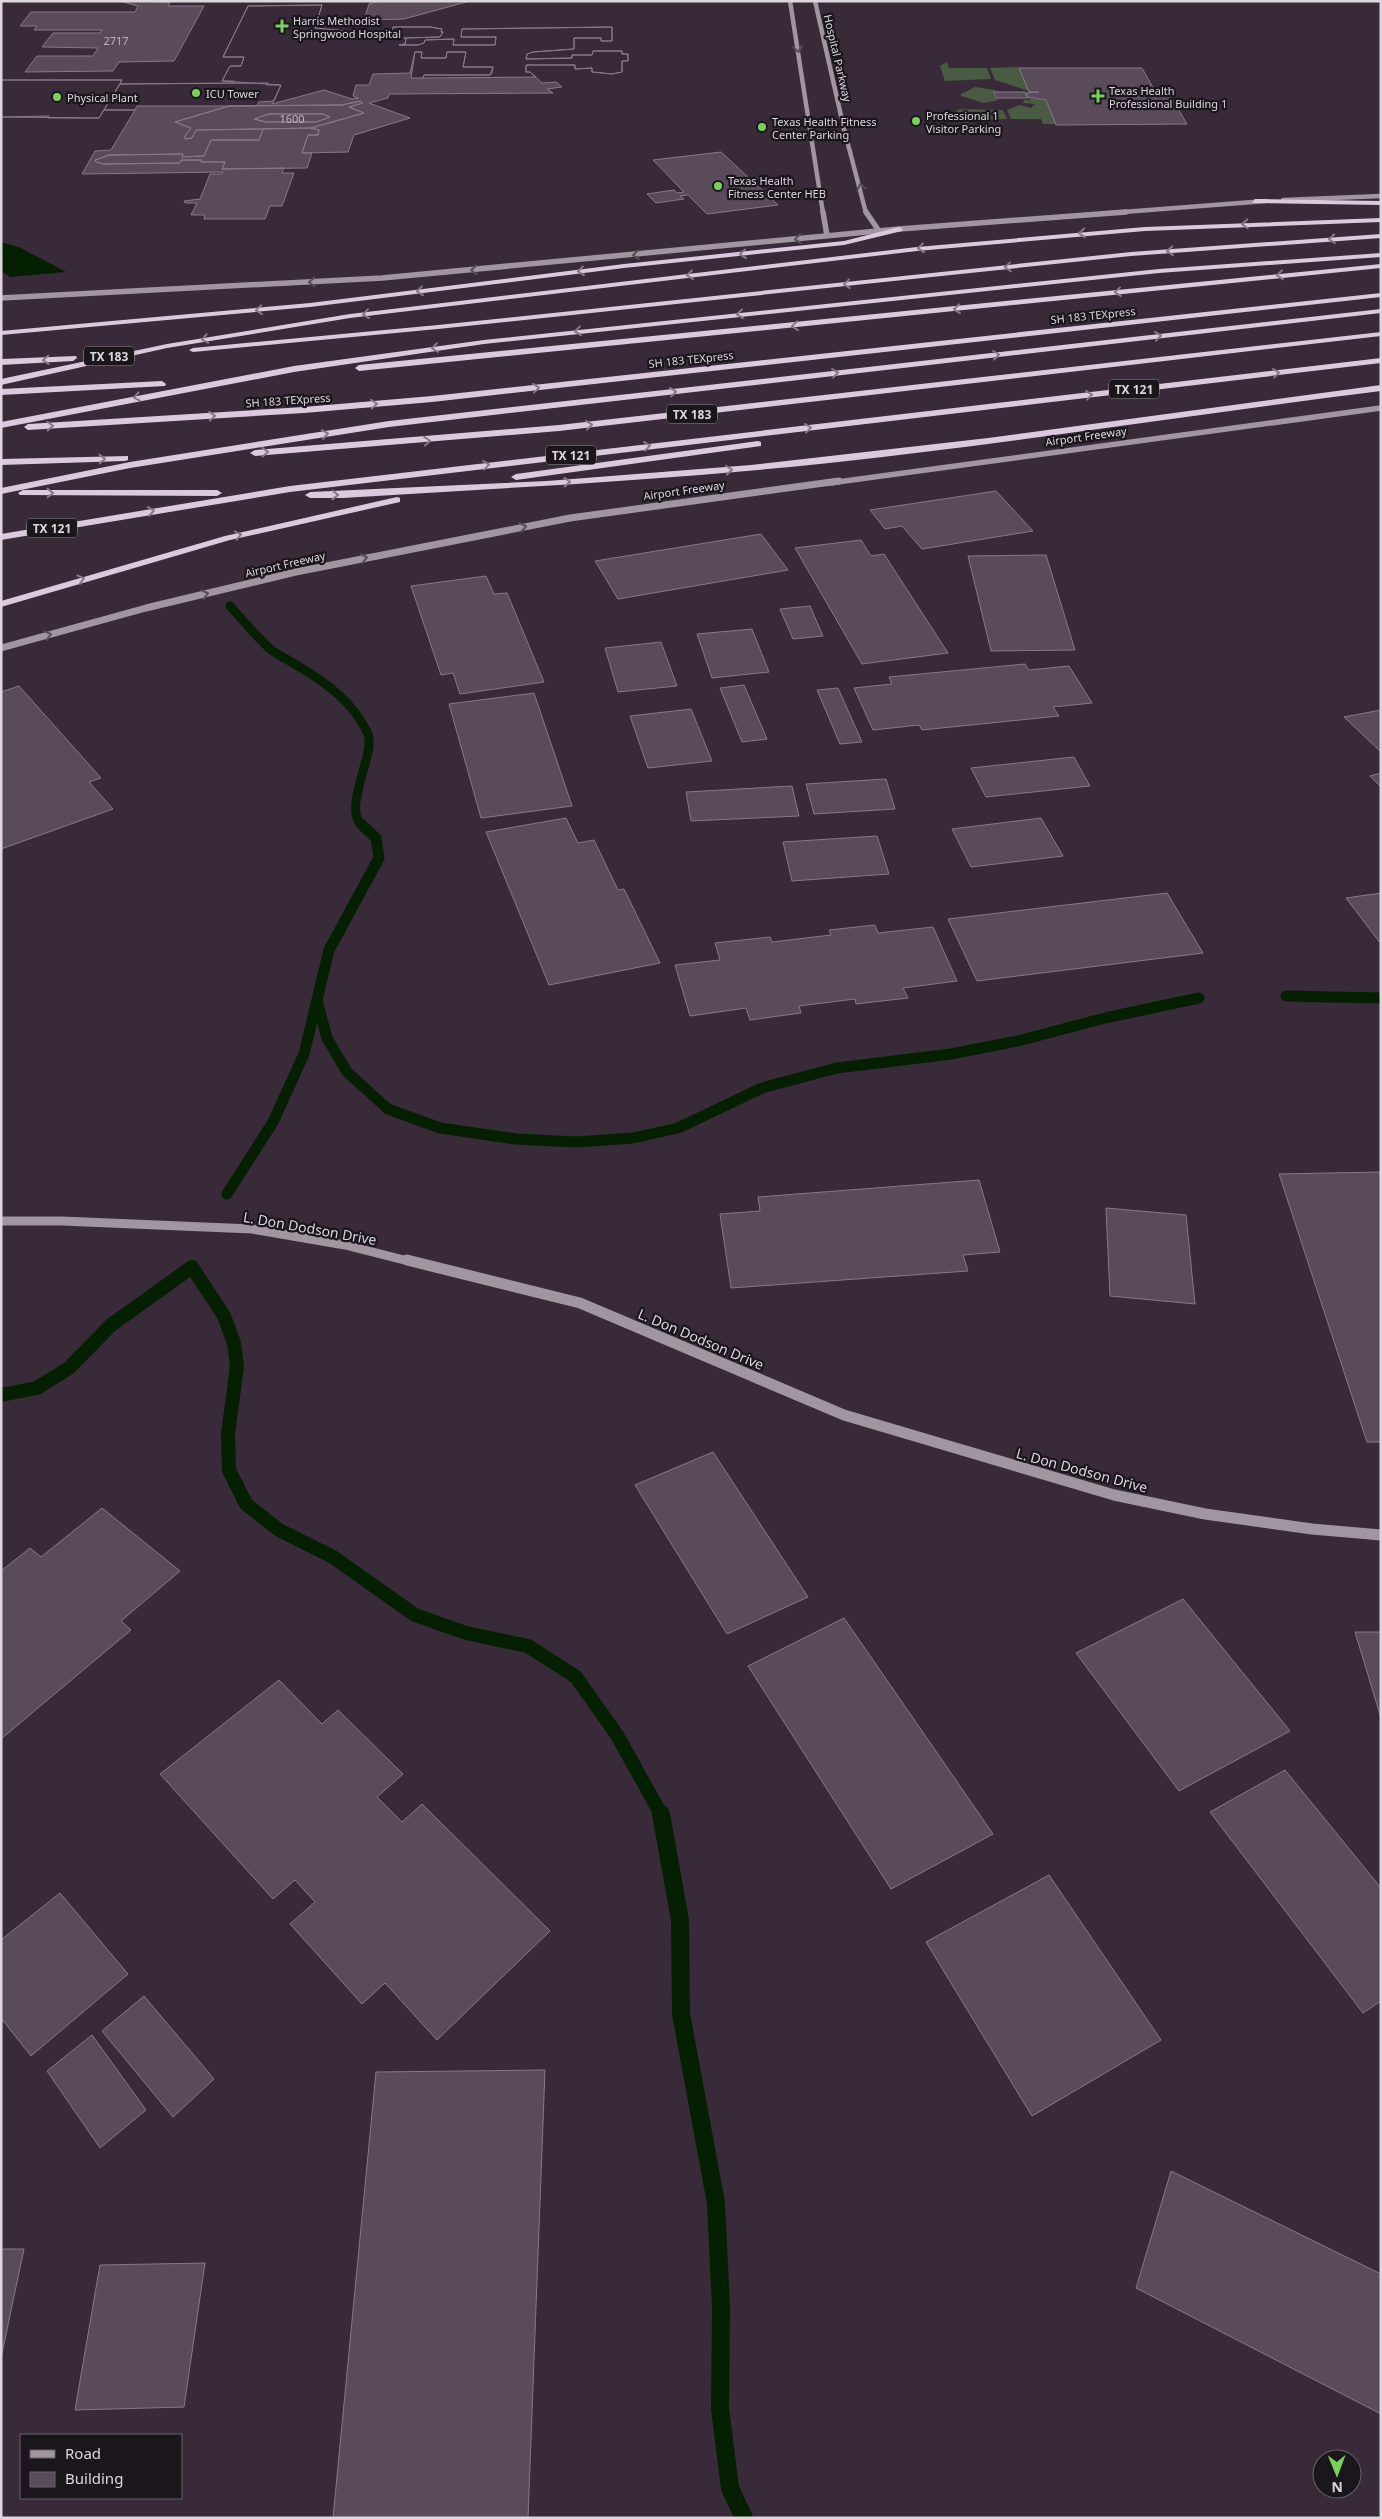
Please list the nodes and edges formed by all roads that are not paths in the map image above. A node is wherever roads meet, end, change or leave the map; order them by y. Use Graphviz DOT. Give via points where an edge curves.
graph roads {
  1 [pos="790,1"];
  2 [pos="815,1"];
  3 [pos="1381,196"];
  4 [pos="1255,201"];
  5 [pos="1381,203"];
  6 [pos="1381,220"];
  7 [pos="899,229"];
  8 [pos="879,231"];
  9 [pos="827,236"];
  10 [pos="1381,236"];
  11 [pos="1381,255"];
  12 [pos="1381,266"];
  13 [pos="1381,295"];
  14 [pos="1,298"];
  15 [pos="1381,311"];
  16 [pos="1,333"];
  17 [pos="1381,334"];
  18 [pos="1381,360"];
  19 [pos="1,362"];
  20 [pos="1,382"];
  21 [pos="1381,388"];
  22 [pos="1,392"];
  23 [pos="1041,400"];
  24 [pos="1381,408"];
  25 [pos="1,426"];
  26 [pos="1,462"];
  27 [pos="1,492"];
  28 [pos="1,537"];
  29 [pos="1,604"];
  30 [pos="1,648"];
  31 [pos="1,1221"];
  32 [pos="1381,1535"];
  1 -- 9 [label="main road, one-way"];
  8 -- 2 [label="main road, Hospital Parkway, one-way" via="867,215"];
  3 -- 4 [label="main road"];
  4 -- 5 [label="highway"];
  4 -- 7 [label="main road"];
  6 -- 20 [label="highway, one-way" via="1038,237 484,300 248,331"];
  7 -- 8 [label="main road"];
  7 -- 16 [label="highway, one-way" via="844,243 624,266 310,305"];
  8 -- 9 [label="main road"];
  9 -- 14 [label="main road, one-way" via="382,278"];
  10 -- 19 [label="highway, TX 183, one-way" via="1131,254 310,340"];
  11 -- 25 [label="highway, one-way" via="1159,271 484,342 285,370"];
  12 -- 22 [label="highway, SH 183 TEXpress, one-way" via="373,367 174,384"];
  25 -- 13 [label="highway, SH 183 TEXpress, one-way" via="167,420 432,399"];
  27 -- 15 [label="highway, one-way" via="130,465 389,424"];
  26 -- 17 [label="highway, TX 183, one-way" via="297,451 431,440 684,415"];
  23 -- 18 [label="highway, TX 121, one-way"];
  27 -- 21 [label="highway, one-way" via="343,495 632,478 884,453"];
  28 -- 23 [label="highway, TX 121, one-way" via="310,487"];
  29 -- 23 [label="highway, one-way" via="228,538 346,510 547,471 992,414"];
  30 -- 24 [label="main road, Airport Freeway, one-way" via="146,608 296,572 570,518"];
  31 -- 32 [label="main road, L. Don Dodson Drive" via="252,1229 345,1245 580,1303 844,1415 1114,1495 1205,1514"];
}
